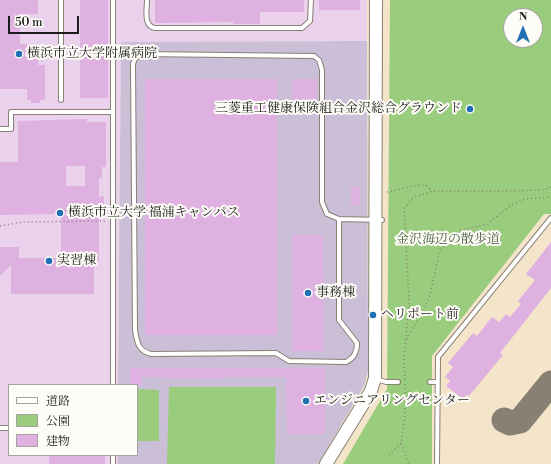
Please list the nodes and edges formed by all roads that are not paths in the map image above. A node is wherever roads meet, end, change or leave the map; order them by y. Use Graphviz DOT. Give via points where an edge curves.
graph roads {
  1 [pos="61,0"];
  2 [pos="113,0"];
  3 [pos="147,0"];
  4 [pos="311,0"];
  5 [pos="376,0"];
  6 [pos="382,0"];
  7 [pos="61,100"];
  8 [pos="113,112"];
  9 [pos="0,129"];
  10 [pos="551,218"];
  11 [pos="339,219"];
  12 [pos="379,220"];
  13 [pos="378,379"];
  14 [pos="398,382"];
  15 [pos="430,382"];
  16 [pos="437,382"];
  17 [pos="113,384"];
  18 [pos="326,464"];
  19 [pos="333,464"];
  20 [pos="437,464"];
  1 -- 7 [label="lane"];
  2 -- 8 [label="lane"];
  3 -- 4 [label="lane" via="147,23 152,28 302,28 310,21"];
  5 -- 12 [label="street"];
  6 -- 12 [label="street" via="382,192"];
  8 -- 9 [label="lane" via="11,112 11,129"];
  8 -- 17 [label="lane"];
  10 -- 16 [label="lane" via="438,357"];
  11 -- 11 [label="lane" via="340,320 357,343 356,353 350,360 289,361 276,353 151,354 139,348 135,330 135,58 141,54 314,56 319,60 322,70 322,202 327,214"];
  11 -- 12 [label="lane"];
  12 -- 13 [label="street"];
  13 -- 14 [label="lane"];
  13 -- 18 [label="street"];
  13 -- 19 [label="street" via="376,393"];
  15 -- 16 [label="lane"];
  16 -- 20 [label="lane"];
}
